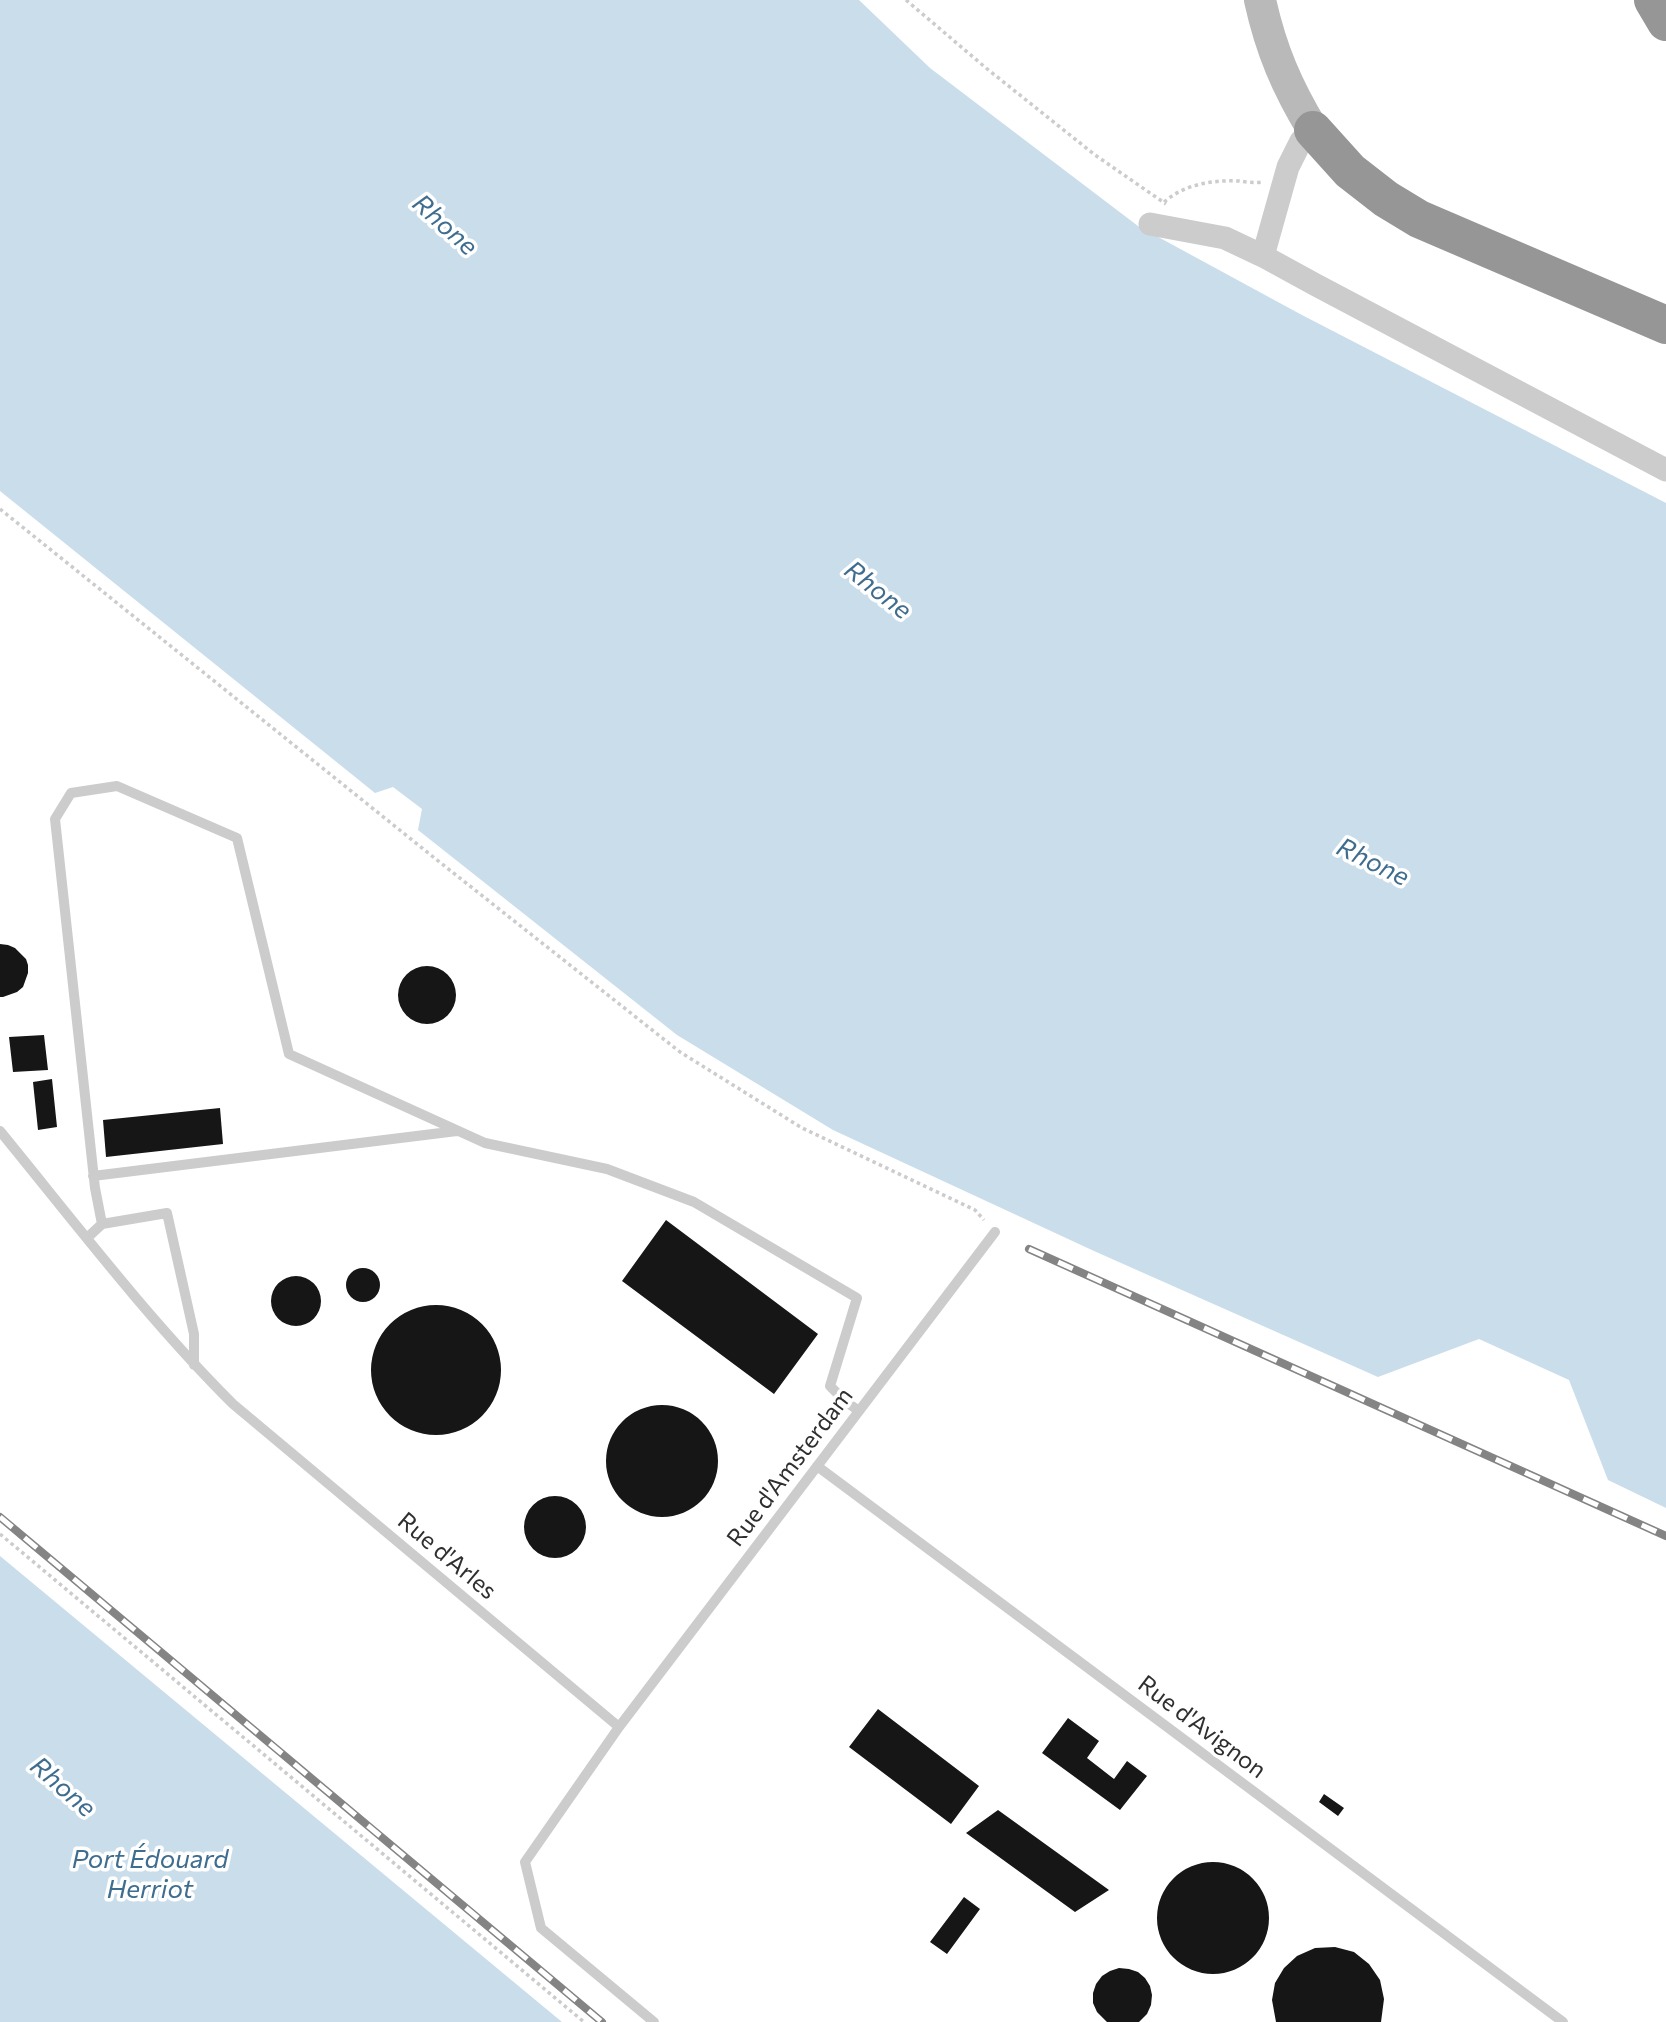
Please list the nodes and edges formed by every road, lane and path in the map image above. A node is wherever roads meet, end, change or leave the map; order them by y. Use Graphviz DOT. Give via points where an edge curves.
graph roads {
  1 [pos="906,0"];
  2 [pos="1261,0"];
  3 [pos="1653,0"];
  4 [pos="1666,22"];
  5 [pos="1313,130"];
  6 [pos="1284,179"];
  7 [pos="1164,202"];
  8 [pos="1172,208"];
  9 [pos="1150,224"];
  10 [pos="1263,256"];
  11 [pos="1666,325"];
  12 [pos="1666,470"];
  13 [pos="0,509"];
  14 [pos="0,1131"];
  15 [pos="457,1131"];
  16 [pos="93,1176"];
  17 [pos="102,1224"];
  18 [pos="995,1232"];
  19 [pos="87,1238"];
  20 [pos="194,1365"];
  21 [pos="859,1411"];
  22 [pos="817,1466"];
  23 [pos="0,1534"];
  24 [pos="620,1727"];
  25 [pos="584,2022"];
  26 [pos="654,2022"];
  27 [pos="1563,2022"];
  1 -- 7 [label="path" via="1095,155"];
  2 -- 5 [label="street" via="1278,63"];
  3 -- 4 [label="highway"];
  5 -- 6 [label="street" via="1301,141"];
  5 -- 11 [label="highway" via="1350,171 1419,219"];
  6 -- 7 [label="path" via="1198,184"];
  6 -- 10 [label="street"];
  7 -- 8 [label="path"];
  9 -- 10 [label="street" via="1224,238"];
  10 -- 12 [label="street"];
  13 -- 18 [label="path" via="680,1052 802,1128 975,1210"];
  14 -- 19 [label="lane, Rue d'Arles"];
  15 -- 16 [label="lane"];
  15 -- 16 [label="lane" via="289,1054 237,838 117,786 71,793 55,819"];
  15 -- 21 [label="lane" via="485,1143 607,1169 694,1202 857,1298 830,1386"];
  16 -- 17 [label="lane"];
  17 -- 19 [label="lane"];
  17 -- 20 [label="lane" via="167,1213 194,1334"];
  18 -- 21 [label="lane, Rue d'Amsterdam"];
  19 -- 20 [label="lane, Rue d'Arles"];
  20 -- 24 [label="lane, Rue d'Arles" via="233,1404"];
  21 -- 22 [label="lane, Rue d'Amsterdam"];
  22 -- 24 [label="lane, Rue d'Amsterdam"];
  22 -- 27 [label="lane, Rue d'Avignon"];
  23 -- 25 [label="path"];
  24 -- 26 [label="lane" via="525,1862 541,1928"];
}
